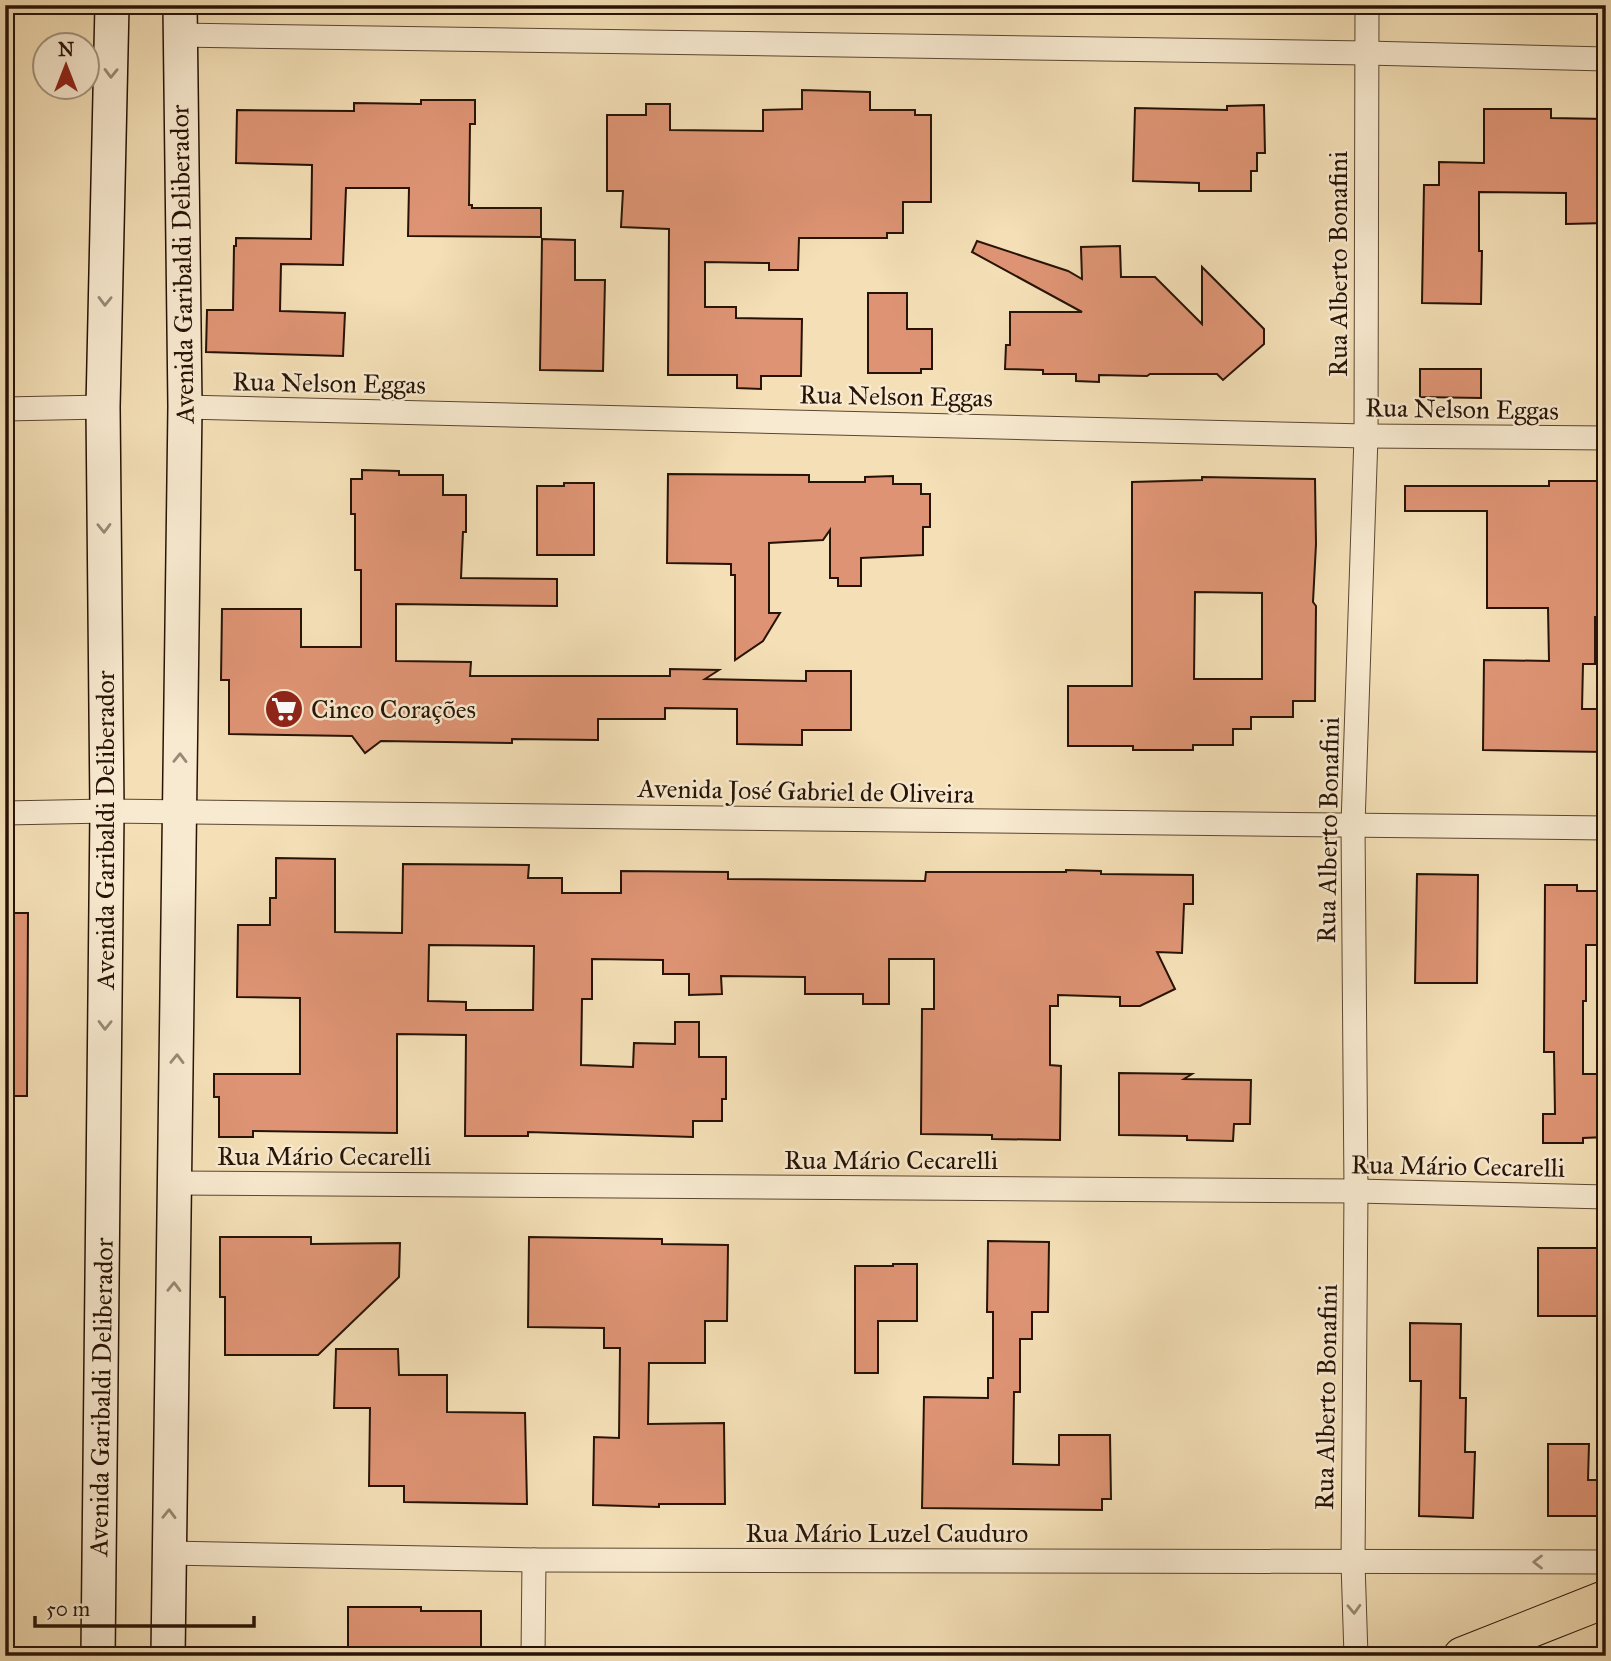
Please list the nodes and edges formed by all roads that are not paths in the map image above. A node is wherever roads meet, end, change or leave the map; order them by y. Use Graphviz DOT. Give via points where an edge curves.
graph roads {
  1 [pos="112,5"];
  2 [pos="1367,5"];
  3 [pos="180,20"];
  4 [pos="1366,53"];
  5 [pos="1606,59"];
  6 [pos="103,407"];
  7 [pos="185,407"];
  8 [pos="5,409"];
  9 [pos="1366,436"];
  10 [pos="1606,438"];
  11 [pos="107,811"];
  12 [pos="179,812"];
  13 [pos="5,813"];
  14 [pos="1353,825"];
  15 [pos="1606,828"];
  16 [pos="175,1182"];
  17 [pos="1356,1191"];
  18 [pos="1606,1197"];
  19 [pos="169,1553"];
  20 [pos="534,1560"];
  21 [pos="1606,1562"];
  22 [pos="1353,1563"];
  23 [pos="1606,1598"];
  24 [pos="98,1656"];
  25 [pos="168,1656"];
  26 [pos="533,1656"];
  27 [pos="1356,1656"];
  28 [pos="1462,1656"];
  1 -- 6 [label="street, Avenida Garibaldi Deliberador, one-way"];
  2 -- 4 [label="street, Rua Alberto Bonafini"];
  3 -- 4 [label="street"];
  3 -- 7 [label="street, Avenida Garibaldi Deliberador"];
  4 -- 5 [label="street"];
  4 -- 9 [label="street, Rua Alberto Bonafini"];
  6 -- 8 [label="street"];
  6 -- 11 [label="street, Avenida Garibaldi Deliberador, one-way"];
  7 -- 9 [label="street, Rua Nelson Eggas"];
  12 -- 7 [label="street, Avenida Garibaldi Deliberador, one-way"];
  9 -- 10 [label="street, Rua Nelson Eggas"];
  9 -- 14 [label="street, Rua Alberto Bonafini"];
  11 -- 12 [label="street, Avenida José Gabriel de Oliveira"];
  11 -- 13 [label="street, Avenida José Gabriel de Oliveira"];
  11 -- 24 [label="street, Avenida Garibaldi Deliberador, one-way"];
  12 -- 14 [label="street, Avenida José Gabriel de Oliveira"];
  16 -- 12 [label="street, Avenida Garibaldi Deliberador, one-way"];
  14 -- 15 [label="street, Avenida José Gabriel de Oliveira"];
  14 -- 17 [label="street, Rua Alberto Bonafini"];
  16 -- 17 [label="street, Rua Mário Cecarelli"];
  19 -- 16 [label="street, Avenida Garibaldi Deliberador, one-way"];
  17 -- 18 [label="street, Rua Mário Cecarelli"];
  17 -- 22 [label="street, Rua Alberto Bonafini"];
  19 -- 20 [label="street, Rua Mário Luzel Cauduro"];
  19 -- 25 [label="street, Avenida Garibaldi Deliberador"];
  20 -- 22 [label="street, Rua Mário Luzel Cauduro"];
  20 -- 26 [label="street"];
  21 -- 22 [label="street, Rua Mário Luzel Cauduro, one-way"];
  22 -- 27 [label="street, Rua Alberto Bonafini, one-way"];
  23 -- 28 [label="main road"];
}
